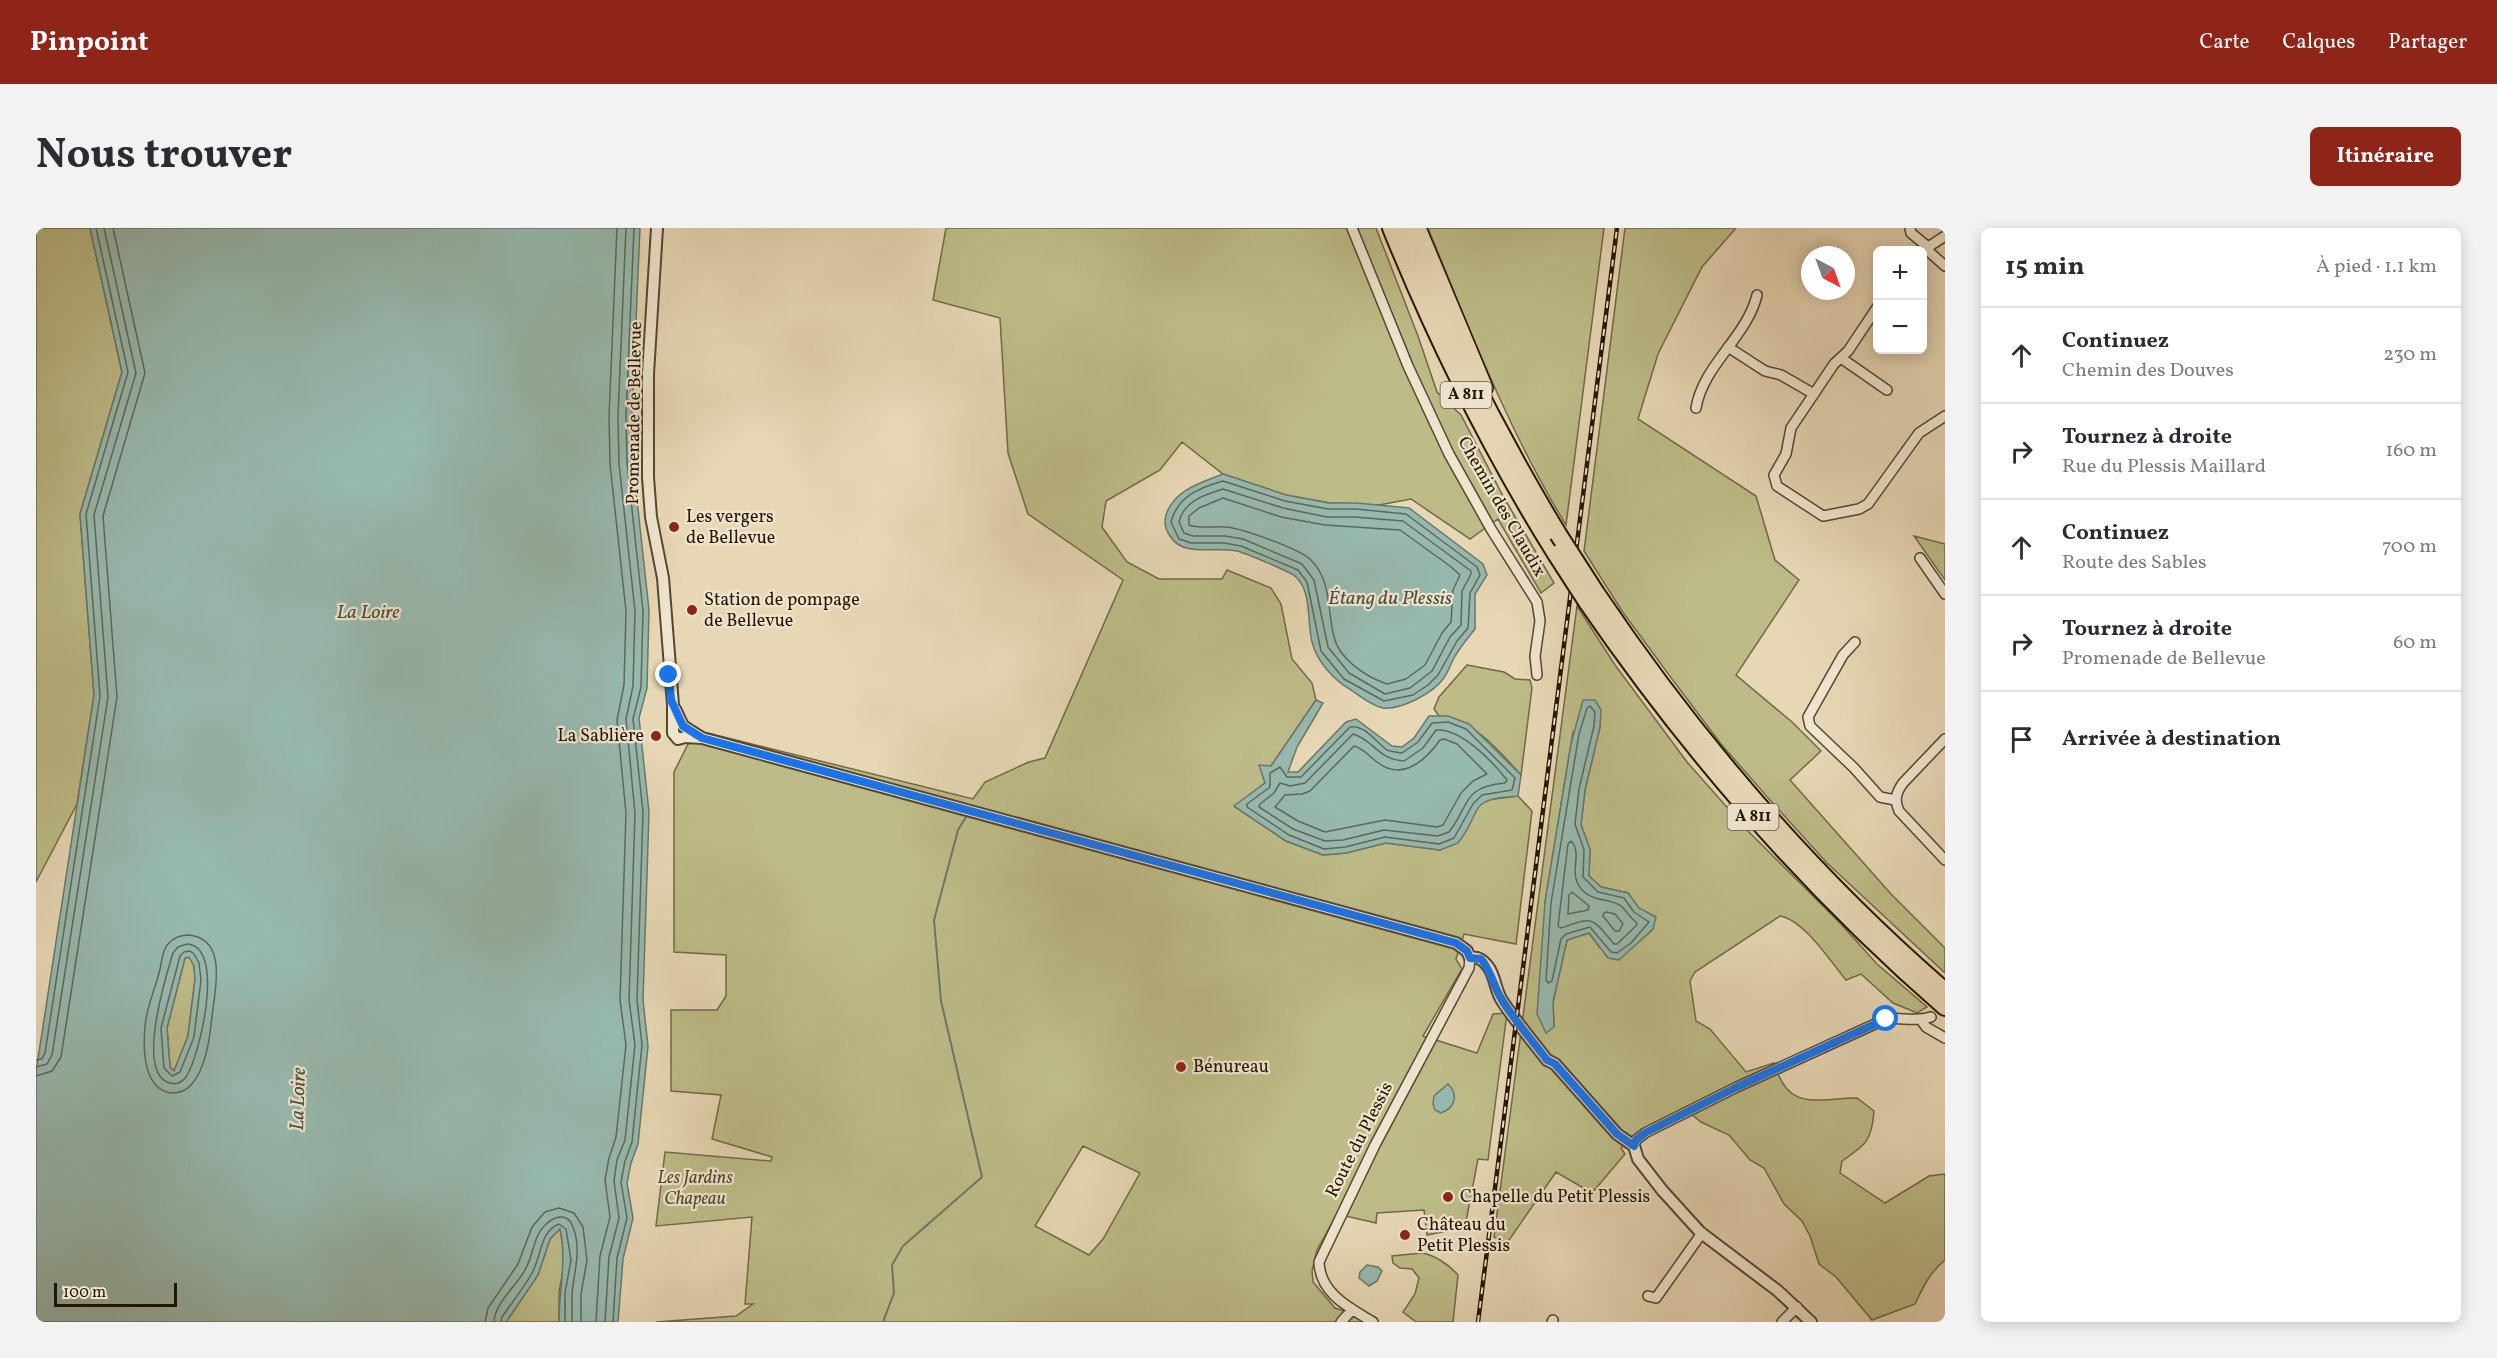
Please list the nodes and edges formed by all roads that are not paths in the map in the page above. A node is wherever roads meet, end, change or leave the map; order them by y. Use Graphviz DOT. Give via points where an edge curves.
graph roads {
  1 [pos="657,228"];
  2 [pos="1352,228"];
  3 [pos="1391,228"];
  4 [pos="1404,228"];
  5 [pos="1418,228"];
  6 [pos="1910,228"];
  7 [pos="1945,236"];
  8 [pos="1922,246"];
  9 [pos="1927,248"];
  10 [pos="1927,251"];
  11 [pos="1945,266"];
  12 [pos="1757,295"];
  13 [pos="1873,314"];
  14 [pos="1728,347"];
  15 [pos="1841,358"];
  16 [pos="1887,390"];
  17 [pos="1814,394"];
  18 [pos="1696,408"];
  19 [pos="1487,409"];
  20 [pos="1945,416"];
  21 [pos="1920,558"];
  22 [pos="1945,594"];
  23 [pos="1592,598"];
  24 [pos="1855,642"];
  25 [pos="1537,675"];
  26 [pos="1945,739"];
  27 [pos="1895,800"];
  28 [pos="1944,858"];
  29 [pos="1470,958"];
  30 [pos="1945,991"];
  31 [pos="1945,1007"];
  32 [pos="1931,1017"];
  33 [pos="1920,1020"];
  34 [pos="1945,1038"];
  35 [pos="1634,1146"];
  36 [pos="1702,1233"];
  37 [pos="1648,1296"];
  38 [pos="1797,1307"];
  39 [pos="1352,1310"];
  40 [pos="1341,1322"];
  41 [pos="1373,1322"];
  42 [pos="1782,1322"];
  43 [pos="1811,1322"];
  1 -- 29 [label="street, Promenade de Bellevue" via="648,374 648,468 651,517 663,578 673,705 682,730 1456,943"];
  2 -- 25 [label="street, Chemin des Claudix" via="1403,356 1449,454 1537,602"];
  3 -- 23 [label="highway, A 811, bridge" via="1467,397 1501,461 1556,554"];
  4 -- 19 [label="highway, A 811"];
  5 -- 19 [label="highway" via="1491,402"];
  6 -- 8 [label="street"];
  7 -- 9 [label="street"];
  10 -- 11 [label="street"];
  12 -- 14 [label="street" via="1750,314"];
  13 -- 15 [label="street"];
  14 -- 17 [label="street" via="1765,371 1781,375"];
  14 -- 18 [label="street" via="1699,391"];
  15 -- 16 [label="street"];
  15 -- 17 [label="street"];
  17 -- 20 [label="street" via="1791,428 1786,454 1774,480 1823,516 1868,504 1919,433"];
  19 -- 23 [label="highway, A 811, bridge"];
  21 -- 22 [label="street"];
  23 -- 30 [label="highway, A 811" via="1738,782 1835,888"];
  23 -- 31 [label="highway, A 811" via="1679,729 1751,815 1845,915"];
  24 -- 27 [label="street" via="1843,655 1808,717 1810,726 1880,797"];
  26 -- 27 [label="street" via="1897,790"];
  27 -- 28 [label="street" via="1899,811"];
  29 -- 35 [label="street" via="1481,959 1489,968 1505,1005 1547,1060 1555,1064 1617,1134"];
  29 -- 39 [label="street, Route du Plessis" via="1469,968 1322,1252 1319,1272 1326,1286"];
  32 -- 33 [label="street"];
  33 -- 34 [label="street"];
  33 -- 35 [label="street" via="1886,1019 1645,1133"];
  35 -- 36 [label="street" via="1638,1159 1662,1190"];
  36 -- 37 [label="street" via="1656,1298"];
  36 -- 38 [label="street"];
  38 -- 42 [label="street"];
  38 -- 43 [label="street"];
  39 -- 40 [label="street"];
  39 -- 41 [label="street, Route du Plessis"];
}
